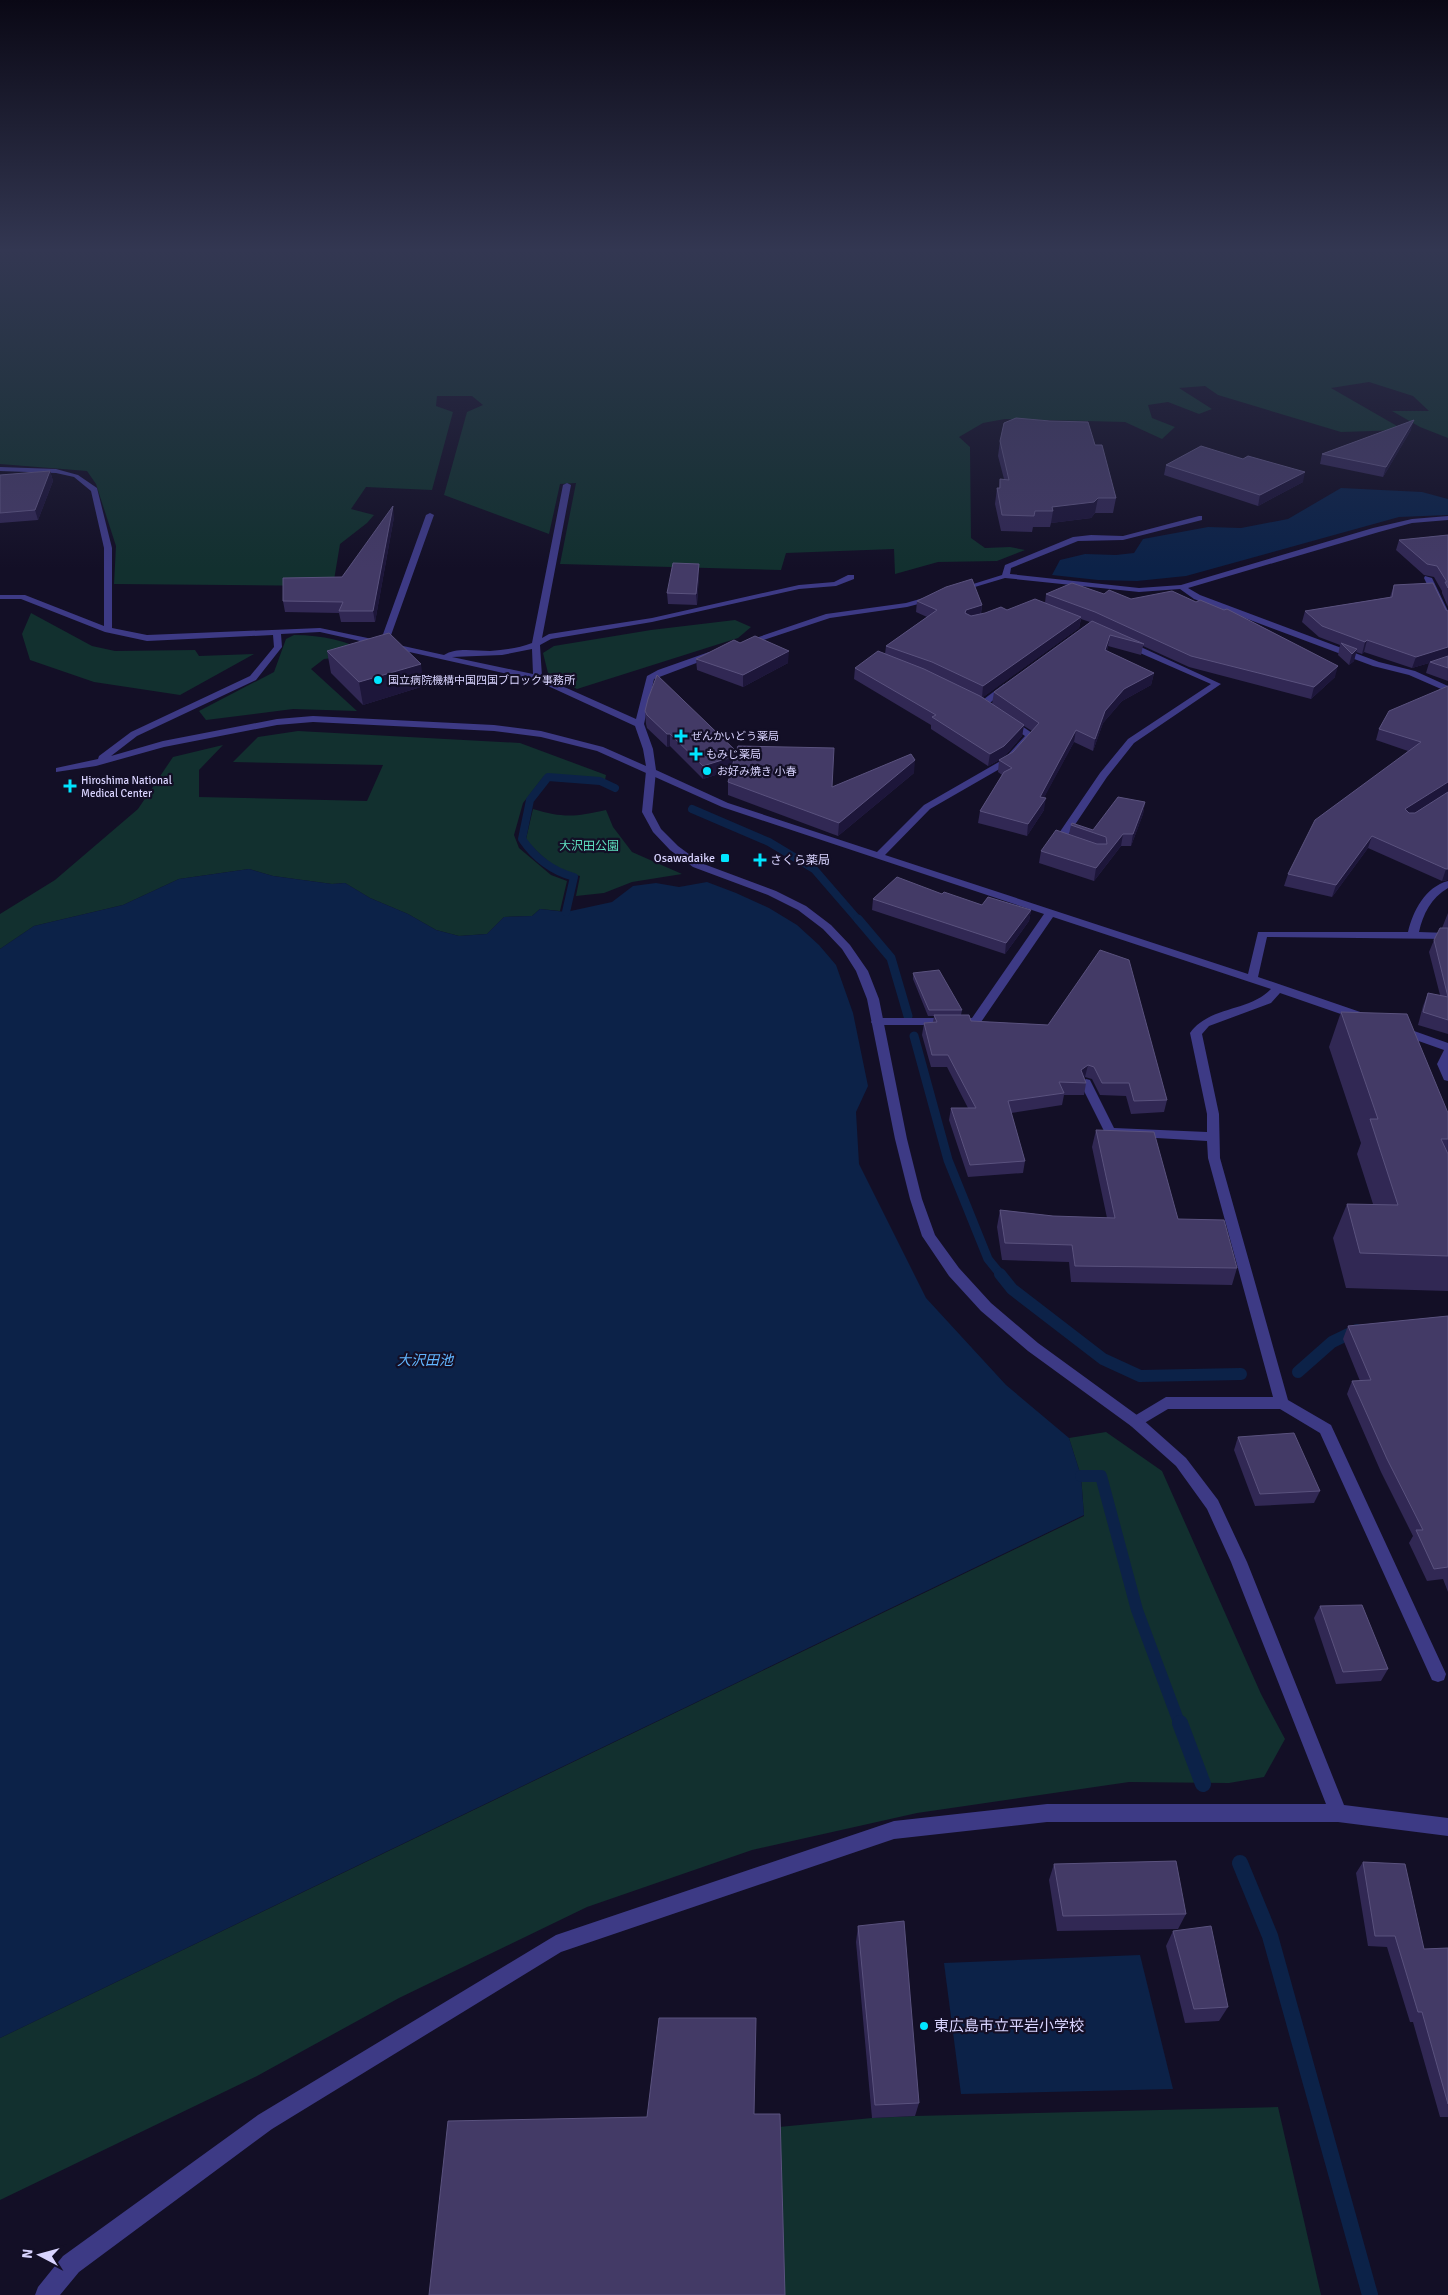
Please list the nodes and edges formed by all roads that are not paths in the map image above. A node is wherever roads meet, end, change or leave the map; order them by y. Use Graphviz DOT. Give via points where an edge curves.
graph roads {
  1 [pos="0,469"];
  2 [pos="567,485"];
  3 [pos="430,515"];
  4 [pos="1199,518"];
  5 [pos="1448,518"];
  6 [pos="1005,576"];
  7 [pos="852,577"];
  8 [pos="1428,578"];
  9 [pos="1182,587"];
  10 [pos="0,597"];
  11 [pos="1448,620"];
  12 [pos="108,630"];
  13 [pos="277,632"];
  14 [pos="1116,640"];
  15 [pos="378,643"];
  16 [pos="536,646"];
  17 [pos="735,646"];
  18 [pos="716,652"];
  19 [pos="445,658"];
  20 [pos="1430,667"];
  21 [pos="1412,673"];
  22 [pos="538,678"];
  23 [pos="1012,682"];
  24 [pos="1448,689"];
  25 [pos="639,724"];
  26 [pos="96,763"];
  27 [pos="59,770"];
  28 [pos="651,771"];
  29 [pos="1076,845"];
  30 [pos="878,856"];
  31 [pos="1448,884"];
  32 [pos="1050,913"];
  33 [pos="1413,935"];
  34 [pos="1448,936"];
  35 [pos="1252,978"];
  36 [pos="1278,988"];
  37 [pos="1373,1021"];
  38 [pos="877,1022"];
  39 [pos="1392,1027"];
  40 [pos="1448,1047"];
  41 [pos="1448,1052"];
  42 [pos="1448,1076"];
  43 [pos="1086,1083"];
  44 [pos="1213,1136"];
  45 [pos="1282,1403"];
  46 [pos="1136,1422"];
  47 [pos="1438,1674"];
  48 [pos="1338,1813"];
  49 [pos="1448,1827"];
  50 [pos="46,2295"];
  1 -- 12 [label="street" via="76,476 94,490 108,548"];
  2 -- 16 [label="street"];
  3 -- 15 [label="street" via="386,638"];
  4 -- 6 [label="street" via="1123,538 1091,536 1076,539 1008,567"];
  5 -- 9 [label="street" via="1412,521 1385,528"];
  6 -- 9 [label="street" via="1124,589"];
  6 -- 17 [label="street" via="907,605 829,616"];
  7 -- 16 [label="street" via="836,584 798,587 652,620 549,637"];
  8 -- 11 [label="street"];
  9 -- 21 [label="street" via="1197,597 1376,664"];
  10 -- 12 [label="street" via="22,597"];
  12 -- 13 [label="street" via="147,638"];
  13 -- 15 [label="street" via="320,630"];
  13 -- 26 [label="street" via="278,647 253,678 134,734"];
  14 -- 29 [label="street" via="1217,684 1131,742 1103,775 1060,839"];
  15 -- 19 [label="street"];
  16 -- 19 [label="street" via="501,653 452,653"];
  16 -- 22 [label="street"];
  18 -- 25 [label="street" via="650,678"];
  19 -- 22 [label="street"];
  20 -- 21 [label="street"];
  21 -- 24 [label="street"];
  22 -- 25 [label="street"];
  23 -- 30 [label="street" via="987,707 1030,735 1007,760 927,807"];
  25 -- 28 [label="street" via="648,749"];
  26 -- 27 [label="street"];
  26 -- 28 [label="street" via="163,744 277,722 313,719 494,728 541,734 600,749"];
  28 -- 30 [label="street" via="724,805"];
  28 -- 38 [label="street" via="647,812 657,830 674,848 697,864 772,893 802,908 827,927 862,971"];
  30 -- 32 [label="street"];
  31 -- 33 [label="street" via="1436,890 1418,914"];
  32 -- 35 [label="street"];
  32 -- 38 [label="street" via="974,1022"];
  33 -- 34 [label="street"];
  33 -- 35 [label="street" via="1262,934"];
  35 -- 36 [label="street"];
  36 -- 37 [label="street"];
  36 -- 44 [label="street" via="1267,1000 1205,1024 1196,1033 1213,1114"];
  38 -- 46 [label="street" via="903,1147 929,1236 954,1272 986,1307 1033,1347"];
  39 -- 40 [label="street"];
  41 -- 42 [label="street" via="1443,1064"];
  43 -- 44 [label="street" via="1110,1132"];
  44 -- 45 [label="street" via="1214,1158"];
  45 -- 46 [label="street" via="1166,1403"];
  45 -- 47 [label="street" via="1326,1429"];
  46 -- 48 [label="street" via="1181,1462 1213,1505 1239,1562"];
  48 -- 49 [label="street"];
  48 -- 50 [label="street" via="1047,1813 894,1830 556,1944 265,2122 71,2264"];
}
